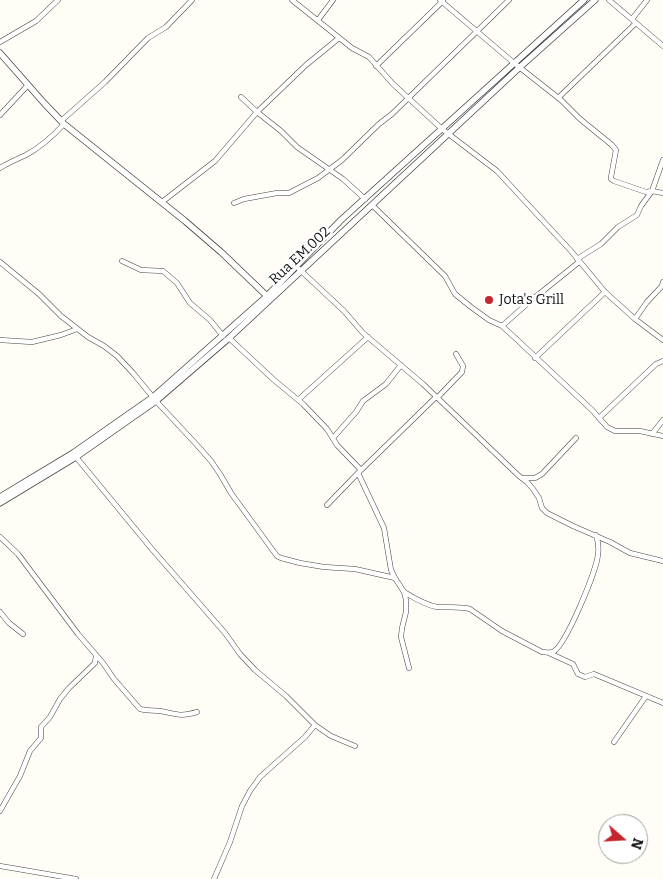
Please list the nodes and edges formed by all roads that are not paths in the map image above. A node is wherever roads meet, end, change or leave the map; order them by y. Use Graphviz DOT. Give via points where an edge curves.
graph roads {
  1 [pos="58,0"];
  2 [pos="192,0"];
  3 [pos="292,0"];
  4 [pos="333,0"];
  5 [pos="509,0"];
  6 [pos="584,0"];
  7 [pos="596,0"];
  8 [pos="609,0"];
  9 [pos="647,0"];
  10 [pos="442,1"];
  11 [pos="632,19"];
  12 [pos="318,20"];
  13 [pos="636,23"];
  14 [pos="477,31"];
  15 [pos="339,38"];
  16 [pos="0,42"];
  17 [pos="663,46"];
  18 [pos="0,53"];
  19 [pos="517,65"];
  20 [pos="376,66"];
  21 [pos="28,85"];
  22 [pos="241,97"];
  23 [pos="408,98"];
  24 [pos="558,98"];
  25 [pos="257,112"];
  26 [pos="0,115"];
  27 [pos="63,122"];
  28 [pos="442,129"];
  29 [pos="448,134"];
  30 [pos="663,160"];
  31 [pos="0,168"];
  32 [pos="329,170"];
  33 [pos="652,191"];
  34 [pos="663,193"];
  35 [pos="365,199"];
  36 [pos="162,202"];
  37 [pos="234,203"];
  38 [pos="372,205"];
  39 [pos="578,260"];
  40 [pos="122,261"];
  41 [pos="0,262"];
  42 [pos="296,266"];
  43 [pos="301,271"];
  44 [pos="663,282"];
  45 [pos="605,292"];
  46 [pos="267,296"];
  47 [pos="635,319"];
  48 [pos="502,326"];
  49 [pos="77,329"];
  50 [pos="226,337"];
  51 [pos="368,337"];
  52 [pos="0,340"];
  53 [pos="663,340"];
  54 [pos="456,354"];
  55 [pos="535,358"];
  56 [pos="663,361"];
  57 [pos="401,365"];
  58 [pos="437,397"];
  59 [pos="154,399"];
  60 [pos="298,400"];
  61 [pos="598,418"];
  62 [pos="663,420"];
  63 [pos="652,434"];
  64 [pos="663,436"];
  65 [pos="333,438"];
  66 [pos="576,438"];
  67 [pos="76,457"];
  68 [pos="359,471"];
  69 [pos="522,478"];
  70 [pos="0,497"];
  71 [pos="0,503"];
  72 [pos="327,505"];
  73 [pos="596,535"];
  74 [pos="0,537"];
  75 [pos="663,561"];
  76 [pos="395,578"];
  77 [pos="404,592"];
  78 [pos="0,612"];
  79 [pos="23,634"];
  80 [pos="549,653"];
  81 [pos="96,656"];
  82 [pos="409,668"];
  83 [pos="646,696"];
  84 [pos="663,703"];
  85 [pos="197,712"];
  86 [pos="315,725"];
  87 [pos="614,742"];
  88 [pos="355,746"];
  89 [pos="0,811"];
  90 [pos="0,866"];
  91 [pos="50,877"];
  92 [pos="76,879"];
  93 [pos="214,879"];
  1 -- 16 [label="street" via="36,21"];
  2 -- 27 [label="street" via="166,27 148,38"];
  3 -- 12 [label="street"];
  4 -- 12 [label="street"];
  5 -- 14 [label="street"];
  6 -- 19 [label="street, Rua EM.002"];
  7 -- 19 [label="street, Rua EM.002"];
  8 -- 11 [label="street"];
  9 -- 11 [label="street"];
  10 -- 14 [label="street"];
  10 -- 20 [label="street"];
  11 -- 13 [label="street"];
  12 -- 15 [label="street"];
  13 -- 17 [label="street"];
  13 -- 24 [label="street"];
  14 -- 19 [label="street"];
  14 -- 23 [label="street"];
  15 -- 20 [label="street" via="369,57"];
  15 -- 25 [label="street"];
  18 -- 21 [label="street"];
  19 -- 24 [label="street"];
  19 -- 28 [label="street, Rua EM.002"];
  19 -- 29 [label="street, Rua EM.002"];
  20 -- 23 [label="street"];
  21 -- 26 [label="street"];
  21 -- 27 [label="street"];
  22 -- 25 [label="street"];
  23 -- 28 [label="street"];
  23 -- 32 [label="street"];
  24 -- 33 [label="street" via="616,150 611,179 639,190"];
  25 -- 32 [label="street"];
  25 -- 36 [label="street" via="215,161"];
  27 -- 31 [label="street" via="53,136 38,147"];
  27 -- 36 [label="street"];
  28 -- 29 [label="street"];
  28 -- 35 [label="street, Rua EM.002"];
  29 -- 38 [label="street, Rua EM.002"];
  29 -- 39 [label="street" via="497,171"];
  30 -- 33 [label="street"];
  32 -- 35 [label="street"];
  32 -- 37 [label="street" via="289,193"];
  33 -- 34 [label="street"];
  33 -- 39 [label="street" via="637,215"];
  35 -- 42 [label="street, Rua EM.002"];
  36 -- 46 [label="street"];
  38 -- 43 [label="street, Rua EM.002"];
  38 -- 48 [label="street" via="445,276 455,294"];
  39 -- 45 [label="street"];
  39 -- 48 [label="street"];
  40 -- 50 [label="street" via="141,270 163,271 177,283 190,303"];
  41 -- 49 [label="street"];
  42 -- 43 [label="street"];
  42 -- 46 [label="street, Rua EM.002"];
  43 -- 50 [label="street, Rua EM.002"];
  43 -- 51 [label="street"];
  44 -- 47 [label="street"];
  45 -- 47 [label="street"];
  45 -- 55 [label="street"];
  46 -- 50 [label="street, Rua EM.002"];
  47 -- 53 [label="street"];
  48 -- 55 [label="street"];
  49 -- 52 [label="street" via="32,342"];
  49 -- 59 [label="street" via="117,356"];
  50 -- 59 [label="street, Rua EM.002"];
  50 -- 60 [label="street"];
  51 -- 57 [label="street"];
  51 -- 60 [label="street"];
  54 -- 58 [label="street" via="463,366 462,372"];
  55 -- 61 [label="street"];
  56 -- 61 [label="street"];
  57 -- 58 [label="street"];
  57 -- 65 [label="street" via="386,384 363,401"];
  58 -- 68 [label="street"];
  58 -- 69 [label="street"];
  59 -- 67 [label="street, Rua EM.002"];
  59 -- 70 [label="street, Rua EM.002"];
  59 -- 76 [label="street" via="211,461 278,556 300,563 355,569"];
  60 -- 65 [label="street"];
  61 -- 63 [label="street" via="615,431"];
  62 -- 63 [label="street"];
  63 -- 64 [label="street"];
  65 -- 68 [label="street"];
  66 -- 69 [label="street" via="542,474 535,478"];
  67 -- 71 [label="street, Rua EM.002"];
  67 -- 86 [label="street" via="240,654"];
  68 -- 72 [label="street"];
  68 -- 76 [label="street" via="384,528"];
  69 -- 73 [label="street" via="533,489 547,513"];
  73 -- 75 [label="street" via="630,553"];
  73 -- 80 [label="street" via="598,555 587,591 559,646"];
  74 -- 81 [label="street" via="18,554"];
  76 -- 77 [label="street"];
  77 -- 80 [label="street" via="430,605 470,609 502,632"];
  77 -- 82 [label="street" via="406,612 401,637"];
  78 -- 79 [label="street"];
  80 -- 83 [label="street" via="573,664 578,674 585,677 594,674"];
  81 -- 85 [label="street" via="140,709 185,716"];
  81 -- 89 [label="street" via="94,663 69,688 41,727 41,738 30,752"];
  83 -- 84 [label="street"];
  83 -- 87 [label="street"];
  86 -- 88 [label="street"];
  86 -- 93 [label="street" via="260,777 250,791"];
  90 -- 91 [label="street"];
  91 -- 92 [label="street"];
}
